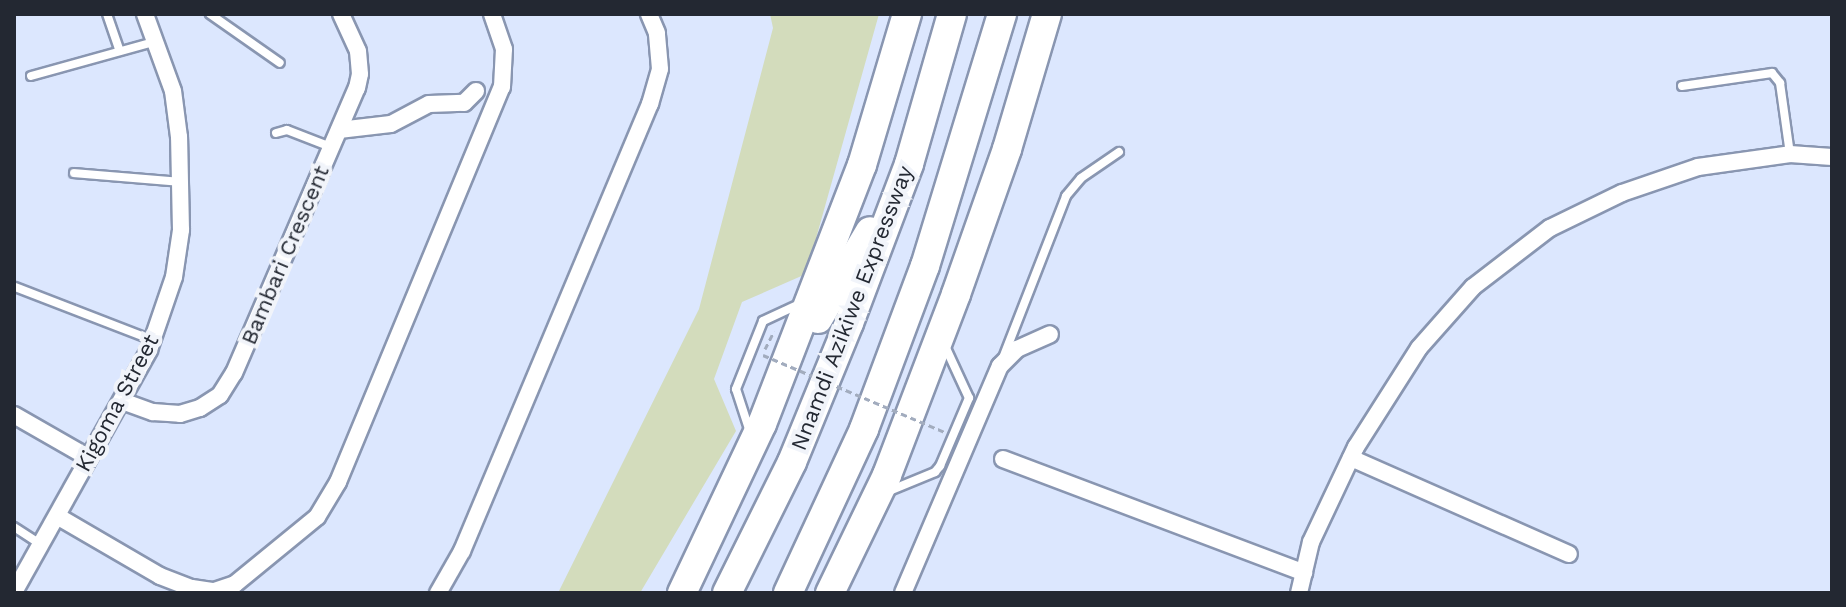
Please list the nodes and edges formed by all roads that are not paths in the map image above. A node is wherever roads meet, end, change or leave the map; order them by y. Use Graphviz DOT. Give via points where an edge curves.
graph roads {
  1 [pos="107,14"];
  2 [pos="145,14"];
  3 [pos="210,14"];
  4 [pos="341,14"];
  5 [pos="492,14"];
  6 [pos="649,14"];
  7 [pos="907,14"];
  8 [pos="952,14"];
  9 [pos="1002,14"];
  10 [pos="1047,14"];
  11 [pos="157,41"];
  12 [pos="120,51"];
  13 [pos="280,63"];
  14 [pos="31,76"];
  15 [pos="1682,86"];
  16 [pos="982,88"];
  17 [pos="476,91"];
  18 [pos="339,130"];
  19 [pos="276,133"];
  20 [pos="331,147"];
  21 [pos="1119,152"];
  22 [pos="1790,154"];
  23 [pos="1832,157"];
  24 [pos="909,164"];
  25 [pos="74,173"];
  26 [pos="181,182"];
  27 [pos="980,226"];
  28 [pos="15,287"];
  29 [pos="811,299"];
  30 [pos="1050,334"];
  31 [pos="940,336"];
  32 [pos="153,340"];
  33 [pos="1000,366"];
  34 [pos="775,390"];
  35 [pos="122,401"];
  36 [pos="14,415"];
  37 [pos="754,442"];
  38 [pos="89,458"];
  39 [pos="1351,458"];
  40 [pos="1003,459"];
  41 [pos="877,496"];
  42 [pos="57,516"];
  43 [pos="14,527"];
  44 [pos="41,544"];
  45 [pos="1569,554"];
  46 [pos="1304,573"];
  47 [pos="14,592"];
  48 [pos="438,593"];
  49 [pos="682,593"];
  50 [pos="727,593"];
  51 [pos="788,593"];
  52 [pos="830,593"];
  53 [pos="903,593"];
  54 [pos="1299,593"];
  1 -- 12 [label="lane"];
  2 -- 11 [label="street, Kigoma Street"];
  3 -- 13 [label="lane"];
  4 -- 18 [label="street, Bambari Crescent" via="360,64 357,88"];
  5 -- 42 [label="street" via="504,49 502,87 338,482 317,517 235,584 214,591 160,576"];
  6 -- 48 [label="street" via="657,33 660,69 650,104 462,551"];
  7 -- 29 [label="highway, Nnamdi Azikiwe Expressway" via="862,165"];
  8 -- 24 [label="highway, Nnamdi Azikiwe Expressway"];
  9 -- 16 [label="highway"];
  10 -- 27 [label="highway"];
  11 -- 12 [label="lane"];
  11 -- 26 [label="street, Kigoma Street" via="173,91"];
  12 -- 14 [label="lane"];
  15 -- 22 [label="lane" via="1772,73 1780,83"];
  16 -- 27 [label="highway"];
  16 -- 51 [label="highway" via="925,266 864,429"];
  17 -- 18 [label="street" via="464,103 429,104 391,124"];
  18 -- 20 [label="street, Bambari Crescent"];
  19 -- 20 [label="lane" via="293,131"];
  20 -- 35 [label="street, Bambari Crescent" via="220,395 180,414"];
  21 -- 33 [label="lane" via="1081,178 1066,196"];
  22 -- 23 [label="street"];
  22 -- 39 [label="street" via="1698,167 1622,193 1550,228 1473,287 1428,338"];
  24 -- 34 [label="highway"];
  24 -- 50 [label="highway, Nnamdi Azikiwe Expressway" via="792,462"];
  25 -- 26 [label="lane"];
  26 -- 32 [label="street, Kigoma Street" via="174,277"];
  27 -- 31 [label="highway"];
  28 -- 32 [label="lane"];
  29 -- 34 [label="highway, Nnamdi Azikiwe Expressway"];
  29 -- 37 [label="lane" via="766,318 752,348 736,393"];
  30 -- 33 [label="street" via="1017,349"];
  31 -- 41 [label="highway"];
  31 -- 41 [label="lane" via="969,398 935,472"];
  32 -- 35 [label="street, Kigoma Street"];
  33 -- 53 [label="street"];
  34 -- 37 [label="highway, Nnamdi Azikiwe Expressway"];
  35 -- 38 [label="street, Kigoma Street"];
  36 -- 38 [label="street"];
  37 -- 49 [label="highway, Nnamdi Azikiwe Expressway"];
  38 -- 42 [label="street, Kigoma Street"];
  39 -- 45 [label="street"];
  39 -- 46 [label="street" via="1311,542"];
  40 -- 46 [label="street"];
  41 -- 52 [label="highway"];
  42 -- 44 [label="street, Kigoma Street"];
  43 -- 44 [label="lane"];
  44 -- 47 [label="street, Kigoma Street"];
  46 -- 54 [label="street"];
}
